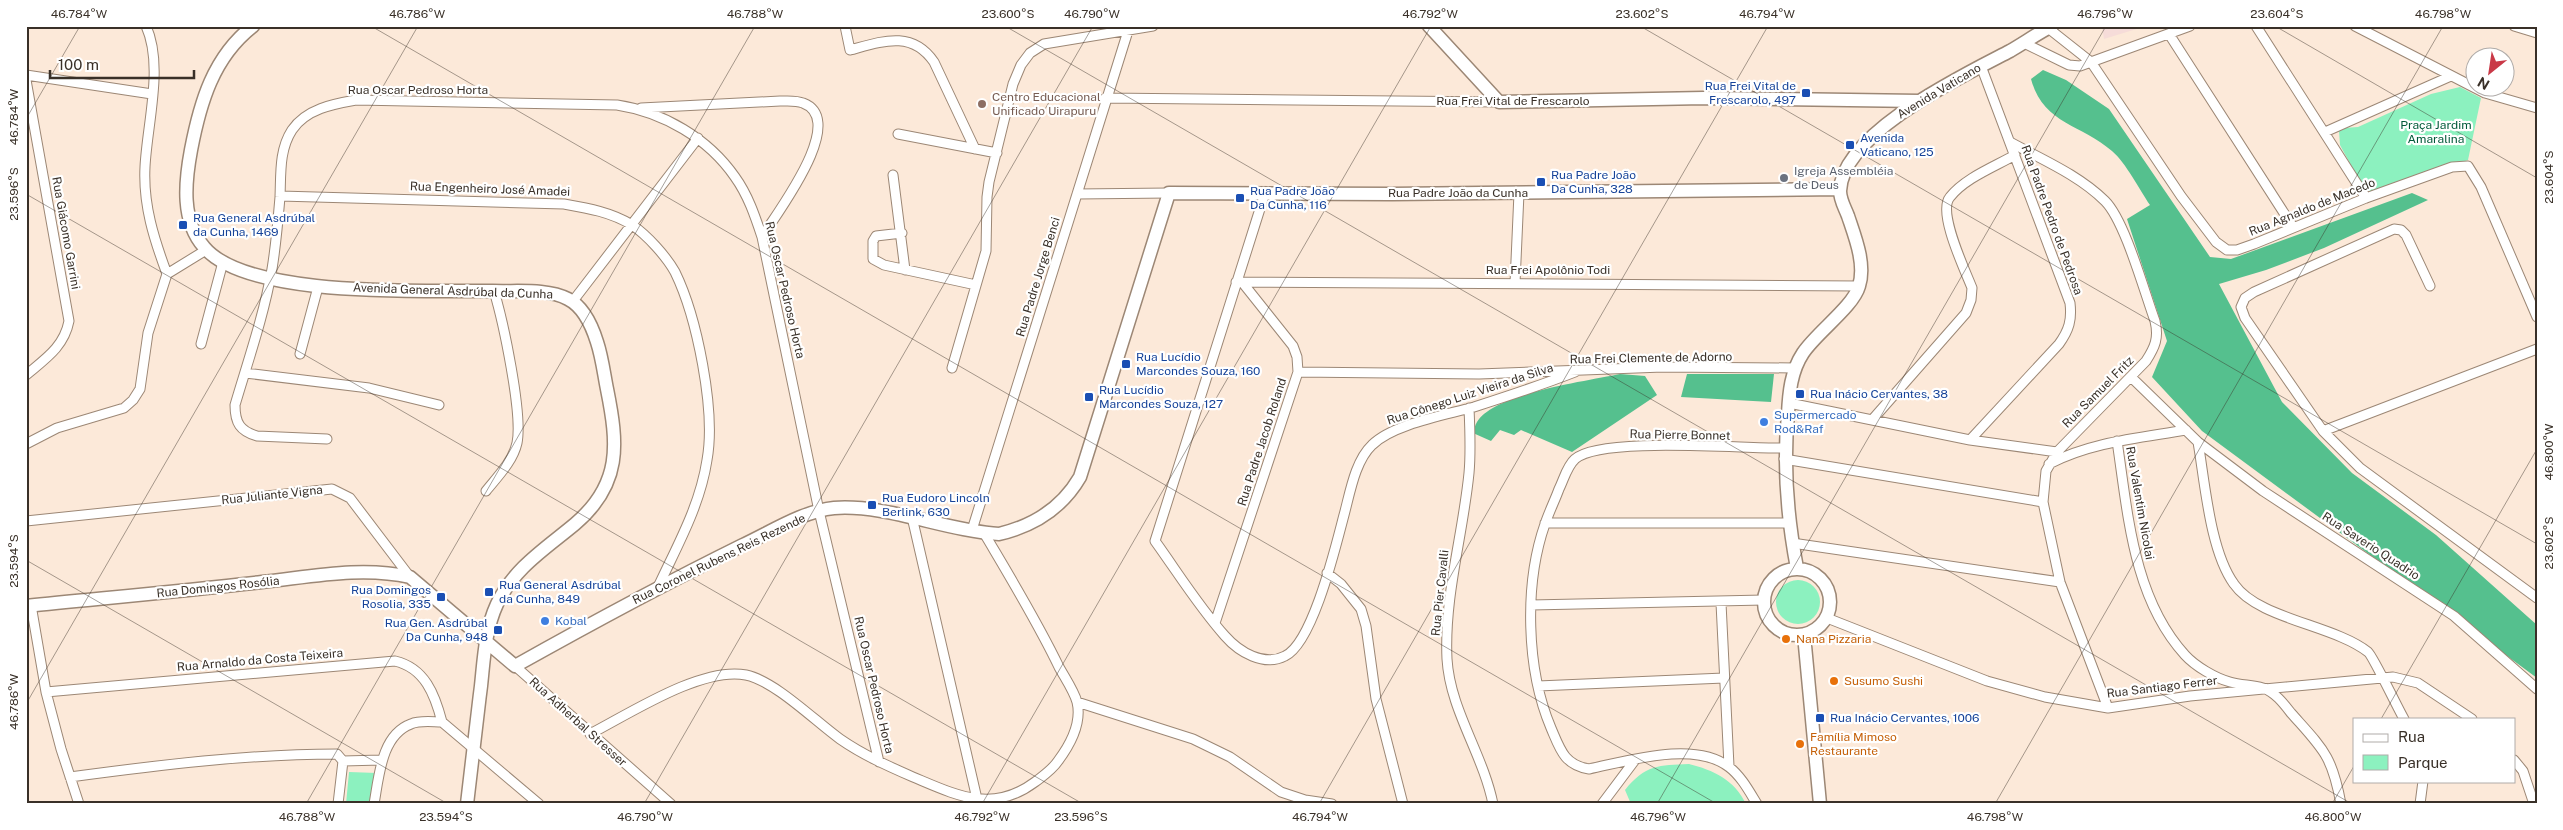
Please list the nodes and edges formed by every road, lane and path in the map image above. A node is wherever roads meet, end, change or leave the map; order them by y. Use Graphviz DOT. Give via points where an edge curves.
graph roads {
  1 [pos="146,26"];
  2 [pos="253,26"];
  3 [pos="845,26"];
  4 [pos="1153,26"];
  5 [pos="1429,26"];
  6 [pos="2190,26"];
  7 [pos="2256,26"];
  8 [pos="2355,26"];
  9 [pos="2514,26"];
  10 [pos="2050,27"];
  11 [pos="1128,31"];
  12 [pos="2537,33"];
  13 [pos="2169,34"];
  14 [pos="2024,43"];
  15 [pos="2091,62"];
  16 [pos="1980,66"];
  17 [pos="26,75"];
  18 [pos="2451,76"];
  19 [pos="26,80"];
  20 [pos="152,94"];
  21 [pos="1105,98"];
  22 [pos="1920,101"];
  23 [pos="1499,102"];
  24 [pos="640,108"];
  25 [pos="2536,110"];
  26 [pos="2325,132"];
  27 [pos="898,134"];
  28 [pos="698,138"];
  29 [pos="2010,142"];
  30 [pos="975,149"];
  31 [pos="998,153"];
  32 [pos="2015,155"];
  33 [pos="893,175"];
  34 [pos="1840,189"];
  35 [pos="1169,193"];
  36 [pos="1265,193"];
  37 [pos="1519,193"];
  38 [pos="1077,194"];
  39 [pos="280,196"];
  40 [pos="2366,198"];
  41 [pos="632,225"];
  42 [pos="2293,227"];
  43 [pos="902,233"];
  44 [pos="762,237"];
  45 [pos="206,250"];
  46 [pos="223,262"];
  47 [pos="905,270"];
  48 [pos="167,274"];
  49 [pos="270,279"];
  50 [pos="1239,282"];
  51 [pos="1515,282"];
  52 [pos="976,286"];
  53 [pos="1859,286"];
  54 [pos="2430,286"];
  55 [pos="318,287"];
  56 [pos="494,291"];
  57 [pos="573,301"];
  58 [pos="2537,317"];
  59 [pos="201,344"];
  60 [pos="2537,349"];
  61 [pos="300,354"];
  62 [pos="952,368"];
  63 [pos="1795,368"];
  64 [pos="1298,372"];
  65 [pos="1575,372"];
  66 [pos="245,373"];
  67 [pos="26,375"];
  68 [pos="2131,377"];
  69 [pos="1788,403"];
  70 [pos="439,405"];
  71 [pos="1469,408"];
  72 [pos="1872,420"];
  73 [pos="2186,430"];
  74 [pos="2323,431"];
  75 [pos="327,439"];
  76 [pos="1970,440"];
  77 [pos="2117,441"];
  78 [pos="2198,442"];
  79 [pos="26,444"];
  80 [pos="2057,452"];
  81 [pos="1784,454"];
  82 [pos="2049,464"];
  83 [pos="486,490"];
  84 [pos="2043,502"];
  85 [pos="819,511"];
  86 [pos="912,517"];
  87 [pos="26,521"];
  88 [pos="1545,523"];
  89 [pos="1789,523"];
  90 [pos="978,531"];
  91 [pos="1792,543"];
  92 [pos="1797,568"];
  93 [pos="1328,573"];
  94 [pos="410,577"];
  95 [pos="2060,582"];
  96 [pos="658,587"];
  97 [pos="2537,598"];
  98 [pos="1764,600"];
  99 [pos="1721,602"];
  100 [pos="1531,605"];
  101 [pos="29,606"];
  102 [pos="1827,618"];
  103 [pos="1215,623"];
  104 [pos="1804,635"];
  105 [pos="486,640"];
  106 [pos="515,666"];
  107 [pos="1724,678"];
  108 [pos="2381,678"];
  109 [pos="1538,686"];
  110 [pos="2265,689"];
  111 [pos="2537,689"];
  112 [pos="46,692"];
  113 [pos="1077,702"];
  114 [pos="2108,708"];
  115 [pos="2403,718"];
  116 [pos="2470,718"];
  117 [pos="442,722"];
  118 [pos="590,734"];
  119 [pos="474,748"];
  120 [pos="381,760"];
  121 [pos="1635,760"];
  122 [pos="343,762"];
  123 [pos="879,762"];
  124 [pos="2516,762"];
  125 [pos="1728,766"];
  126 [pos="70,777"];
  127 [pos="2424,782"];
  128 [pos="977,800"];
  129 [pos="79,804"];
  130 [pos="338,804"];
  131 [pos="374,804"];
  132 [pos="467,804"];
  133 [pos="539,804"];
  134 [pos="671,804"];
  135 [pos="1332,804"];
  136 [pos="1404,804"];
  137 [pos="1492,804"];
  138 [pos="1602,804"];
  139 [pos="1757,804"];
  140 [pos="1820,804"];
  141 [pos="2340,804"];
  142 [pos="2420,804"];
  143 [pos="2534,804"];
  1 -- 20 [label="street" via="154,57"];
  2 -- 45 [label="street, Avenida General Asdrúbal da Cunha" via="229,50 216,69 196,121 186,174 187,203 190,224"];
  3 -- 30 [label="street" via="850,50 902,40 912,41 927,51"];
  4 -- 11 [label="street"];
  5 -- 23 [label="street"];
  6 -- 13 [label="street"];
  7 -- 26 [label="street"];
  8 -- 18 [label="street"];
  9 -- 12 [label="street"];
  10 -- 14 [label="street, Avenida Vaticano"];
  10 -- 15 [label="street, Rua Agnaldo de Macedo"];
  11 -- 21 [label="street, Rua Padre Jorge Benci"];
  11 -- 31 [label="street" via="1063,39 1044,44 1030,53 1013,84"];
  13 -- 15 [label="street"];
  13 -- 42 [label="street"];
  14 -- 15 [label="street" via="2069,65"];
  14 -- 16 [label="street, Avenida Vaticano"];
  15 -- 42 [label="street, Rua Agnaldo de Macedo" via="2181,196 2216,242 2227,250 2237,250"];
  16 -- 22 [label="street, Avenida Vaticano"];
  16 -- 29 [label="street, Rua Padre Pedro de Pedrosa"];
  17 -- 20 [label="street"];
  18 -- 25 [label="street" via="2490,95"];
  18 -- 26 [label="street"];
  19 -- 67 [label="street, Rua Giácomo Garrini" via="69,322 67,335 60,344"];
  20 -- 48 [label="street" via="145,167 146,202 151,231"];
  21 -- 23 [label="street, Rua Frei Vital de Frescarolo"];
  21 -- 38 [label="street, Rua Padre Jorge Benci"];
  22 -- 23 [label="street, Rua Frei Vital de Frescarolo" via="1704,98"];
  22 -- 34 [label="street, Avenida Vaticano" via="1862,145 1850,163"];
  24 -- 28 [label="street, Rua Oscar Pedroso Horta"];
  24 -- 39 [label="street, Rua Oscar Pedroso Horta" via="591,104 356,100 328,105 293,129 284,147"];
  24 -- 44 [label="street" via="780,101 811,108 819,131 809,162"];
  26 -- 40 [label="street"];
  27 -- 30 [label="street"];
  28 -- 41 [label="street"];
  28 -- 44 [label="street, Rua Oscar Pedroso Horta" via="736,177"];
  29 -- 32 [label="street, Rua Padre Pedro de Pedrosa"];
  29 -- 68 [label="street, Rua Samuel Fritz" via="2089,188 2106,201 2119,221 2158,335 2146,361"];
  30 -- 31 [label="street"];
  31 -- 52 [label="street" via="987,197 986,251"];
  32 -- 72 [label="street" via="1949,197 1946,214 1972,288 1971,300 1966,313"];
  32 -- 76 [label="street, Rua Padre Pedro de Pedrosa" via="2070,303 2072,319 2059,344"];
  33 -- 43 [label="street"];
  34 -- 37 [label="street, Rua Padre João da Cunha"];
  34 -- 53 [label="street" via="1856,241"];
  35 -- 36 [label="street, Rua Padre João da Cunha"];
  35 -- 38 [label="street, Rua Padre João da Cunha"];
  35 -- 90 [label="street, Rua Coronel Rubens Reis Rezende" via="1080,477 1055,508 1036,520 999,534"];
  36 -- 37 [label="street, Rua Padre João da Cunha"];
  36 -- 50 [label="street"];
  37 -- 51 [label="street"];
  38 -- 90 [label="street, Rua Padre Jorge Benci"];
  39 -- 41 [label="street, Rua Engenheiro José Amadei" via="564,204 597,209"];
  39 -- 49 [label="street, Rua Oscar Pedroso Horta"];
  40 -- 42 [label="street, Rua Agnaldo de Macedo"];
  40 -- 58 [label="street, Rua Agnaldo de Macedo" via="2452,167 2468,166 2481,187"];
  41 -- 57 [label="street"];
  41 -- 96 [label="street, Rua Engenheiro José Amadei" via="674,270 696,340 709,410 708,460 697,501"];
  43 -- 47 [label="street"];
  43 -- 47 [label="street" via="876,236 872,253 878,263"];
  44 -- 85 [label="street, Rua Oscar Pedroso Horta"];
  45 -- 46 [label="street, Avenida General Asdrúbal da Cunha"];
  45 -- 48 [label="street"];
  46 -- 49 [label="street, Avenida General Asdrúbal da Cunha"];
  46 -- 59 [label="street"];
  47 -- 52 [label="street"];
  48 -- 79 [label="street" via="148,333 140,389 133,400 124,408 56,428"];
  49 -- 55 [label="street, Avenida General Asdrúbal da Cunha"];
  49 -- 66 [label="street, Rua Oscar Pedroso Horta"];
  50 -- 51 [label="street, Rua Frei Apolônio Todi"];
  50 -- 64 [label="street, Rua Padre Jacob Roland" via="1293,346"];
  50 -- 103 [label="street, Rua Cônego Luiz Vieira da Silva" via="1155,542"];
  51 -- 53 [label="street, Rua Frei Apolônio Todi"];
  52 -- 62 [label="street"];
  53 -- 63 [label="street" via="1849,303 1818,333"];
  54 -- 74 [label="street" via="2406,235 2394,229 2245,298 2241,307 2245,318"];
  55 -- 56 [label="street, Avenida General Asdrúbal da Cunha"];
  55 -- 61 [label="street"];
  56 -- 57 [label="street, Avenida General Asdrúbal da Cunha" via="552,294"];
  56 -- 83 [label="street" via="519,430 513,454"];
  57 -- 105 [label="street" via="589,320 598,345 616,432 614,462 608,482 583,516 515,575 498,603"];
  60 -- 74 [label="street"];
  63 -- 65 [label="street, Rua Frei Clemente de Adorno"];
  63 -- 69 [label="street"];
  64 -- 65 [label="street, Rua Frei Clemente de Adorno"];
  64 -- 103 [label="street, Rua Padre Jacob Roland"];
  65 -- 71 [label="street, Rua Cônego Luiz Vieira da Silva"];
  66 -- 70 [label="street" via="369,388"];
  66 -- 75 [label="street, Rua Oscar Pedroso Horta" via="235,405 235,418 246,432 257,436"];
  68 -- 73 [label="street, Rua Saverio Quadrio"];
  68 -- 80 [label="street, Rua Samuel Fritz"];
  69 -- 72 [label="street"];
  69 -- 81 [label="street"];
  71 -- 93 [label="street, Rua Cônego Luiz Vieira da Silva" via="1386,435 1372,445 1354,482"];
  71 -- 137 [label="street, Rua Pier Cavalli" via="1470,472 1448,610 1447,660 1451,684"];
  72 -- 76 [label="street"];
  73 -- 77 [label="street"];
  73 -- 78 [label="street, Rua Saverio Quadrio"];
  74 -- 97 [label="street" via="2360,468"];
  76 -- 80 [label="street"];
  77 -- 82 [label="street" via="2067,454"];
  77 -- 110 [label="street, Rua Valentim Nicolai" via="2141,572 2169,636 2186,657 2206,671 2228,682"];
  78 -- 108 [label="street" via="2216,540 2235,586 2265,607 2370,653"];
  78 -- 111 [label="street, Rua Saverio Quadrio" via="2263,491 2454,616"];
  80 -- 82 [label="street, Rua Samuel Fritz"];
  81 -- 84 [label="street, Rua Pierre Bonnet"];
  81 -- 88 [label="street, Rua Pierre Bonnet" via="1647,445 1586,452 1569,466"];
  81 -- 89 [label="street"];
  82 -- 84 [label="street, Rua Samuel Fritz"];
  84 -- 95 [label="street, Rua Samuel Fritz"];
  85 -- 86 [label="street, Rua Coronel Rubens Reis Rezende" via="847,508"];
  85 -- 96 [label="street, Rua Coronel Rubens Reis Rezende"];
  85 -- 123 [label="street, Rua Oscar Pedroso Horta"];
  86 -- 90 [label="street, Rua Coronel Rubens Reis Rezende"];
  86 -- 128 [label="street"];
  87 -- 94 [label="street, Rua Juliante Vigna" via="332,489 350,498"];
  88 -- 89 [label="street"];
  88 -- 100 [label="street, Rua Pierre Bonnet"];
  89 -- 91 [label="street"];
  90 -- 113 [label="street" via="1033,616"];
  91 -- 92 [label="street"];
  91 -- 95 [label="street"];
  92 -- 98 [label="street" via="1778,574 1771,581"];
  92 -- 102 [label="street" via="1809,570 1826,585 1830,596"];
  93 -- 103 [label="street, Rua Cônego Luiz Vieira da Silva" via="1308,627 1297,646 1286,656 1268,660 1254,657 1240,649"];
  93 -- 136 [label="street" via="1361,609 1376,699"];
  94 -- 101 [label="street, Rua Domingos Rosólia" via="363,572"];
  94 -- 105 [label="street, Rua Juliante Vigna"];
  95 -- 114 [label="street, Rua Samuel Fritz"];
  96 -- 106 [label="street, Rua Coronel Rubens Reis Rezende"];
  98 -- 99 [label="street"];
  98 -- 104 [label="street" via="1772,623 1786,632"];
  99 -- 100 [label="street"];
  99 -- 107 [label="street"];
  100 -- 109 [label="street, Rua Pierre Bonnet" via="1532,647"];
  101 -- 112 [label="street"];
  102 -- 104 [label="street" via="1821,626"];
  102 -- 114 [label="street, Rua Santiago Ferrer" via="1987,681 2045,697"];
  104 -- 140 [label="street"];
  105 -- 106 [label="street, Rua Adherbal Stresser"];
  105 -- 119 [label="street"];
  106 -- 118 [label="street, Rua Adherbal Stresser"];
  107 -- 109 [label="street"];
  107 -- 125 [label="street"];
  108 -- 110 [label="street, Rua Santiago Ferrer"];
  108 -- 115 [label="street"];
  108 -- 116 [label="street, Rua Santiago Ferrer" via="2406,678 2418,683"];
  109 -- 121 [label="street, Rua Pierre Bonnet" via="1543,710 1567,761 1589,769"];
  110 -- 114 [label="street, Rua Santiago Ferrer"];
  110 -- 141 [label="street, Rua Valentim Nicolai" via="2278,698 2316,739 2336,776"];
  112 -- 117 [label="street, Rua Arnaldo da Costa Teixeira" via="395,661 411,667 426,681"];
  112 -- 126 [label="street"];
  113 -- 128 [label="street" via="1073,735 1053,768 1010,796"];
  113 -- 135 [label="street" via="1206,744 1281,792"];
  117 -- 119 [label="street"];
  117 -- 120 [label="street" via="413,723 403,727"];
  118 -- 123 [label="street" via="711,675 747,675 766,684 841,740"];
  118 -- 134 [label="street, Rua Adherbal Stresser"];
  119 -- 132 [label="street"];
  119 -- 133 [label="street"];
  120 -- 122 [label="street"];
  120 -- 131 [label="street"];
  121 -- 125 [label="street, Rua Pierre Bonnet" via="1664,754 1689,754"];
  121 -- 138 [label="street"];
  122 -- 126 [label="street" via="337,754 307,754 172,763"];
  122 -- 130 [label="street"];
  123 -- 128 [label="street" via="958,796"];
  124 -- 143 [label="street" via="2523,771"];
  125 -- 139 [label="street"];
  126 -- 129 [label="street"];
  127 -- 142 [label="street"];
}
